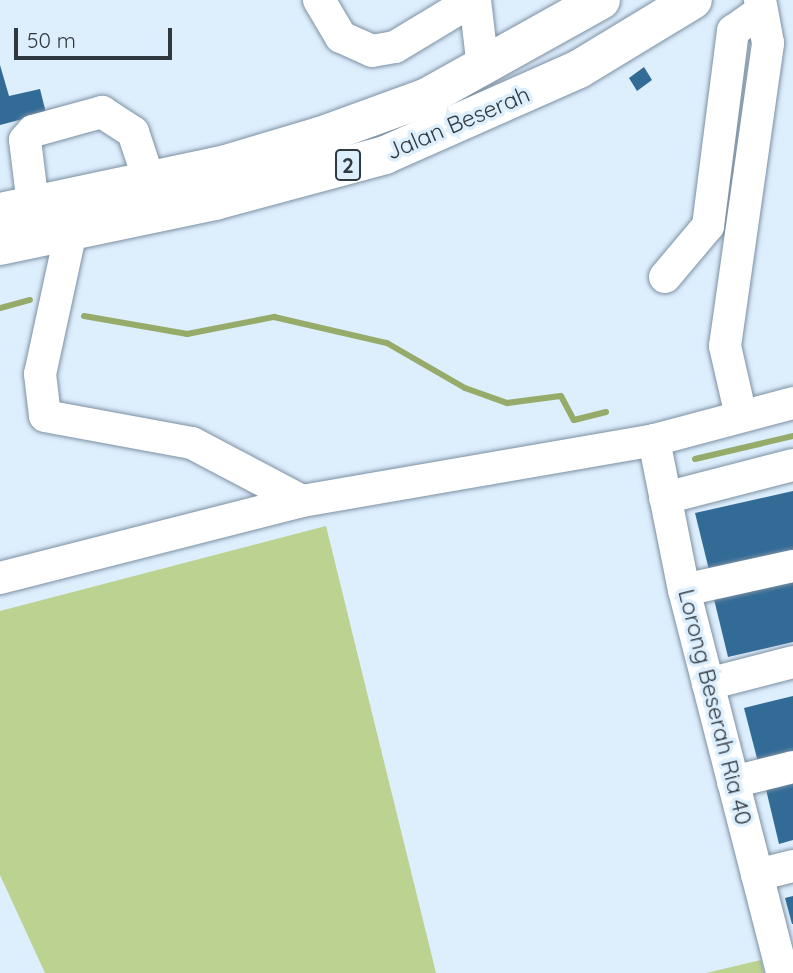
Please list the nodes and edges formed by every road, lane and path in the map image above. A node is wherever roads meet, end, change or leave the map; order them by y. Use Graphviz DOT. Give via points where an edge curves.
graph roads {
  1 [pos="319,0"];
  2 [pos="474,0"];
  3 [pos="601,0"];
  4 [pos="711,0"];
  5 [pos="761,5"];
  6 [pos="682,7"];
  7 [pos="483,68"];
  8 [pos="149,180"];
  9 [pos="17,208"];
  10 [pos="71,231"];
  11 [pos="0,246"];
  12 [pos="665,277"];
  13 [pos="793,403"];
  14 [pos="741,416"];
  15 [pos="654,440"];
  16 [pos="793,465"];
  17 [pos="666,498"];
  18 [pos="302,501"];
  19 [pos="793,566"];
  20 [pos="0,578"];
  21 [pos="684,590"];
  22 [pos="793,662"];
  23 [pos="708,684"];
  24 [pos="793,767"];
  25 [pos="733,782"];
  26 [pos="793,866"];
  27 [pos="757,875"];
  28 [pos="782,973"];
  1 -- 2 [label="street" via="341,37 372,51 395,47"];
  2 -- 7 [label="street"];
  3 -- 7 [label="highway, Jalan Beserah / 2"];
  4 -- 6 [label="street"];
  5 -- 12 [label="street" via="733,31 708,226"];
  5 -- 14 [label="street" via="768,43 725,346"];
  6 -- 10 [label="highway, Jalan Beserah / 2" via="482,117 385,155"];
  7 -- 8 [label="highway, Jalan Beserah / 2" via="428,97 320,136"];
  8 -- 9 [label="highway, Jalan Beserah / 2"];
  8 -- 9 [label="street" via="133,132 102,112 33,131 25,140"];
  10 -- 11 [label="highway, Jalan Beserah / 2"];
  10 -- 18 [label="street" via="40,374 38,400 45,416 192,443"];
  13 -- 14 [label="street"];
  14 -- 15 [label="street"];
  15 -- 17 [label="street, Lorong Beserah Ria 40"];
  15 -- 18 [label="street"];
  16 -- 17 [label="street"];
  17 -- 21 [label="street, Lorong Beserah Ria 40"];
  18 -- 20 [label="street"];
  19 -- 21 [label="street"];
  21 -- 23 [label="street, Lorong Beserah Ria 40"];
  22 -- 23 [label="street"];
  23 -- 25 [label="street, Lorong Beserah Ria 40"];
  24 -- 25 [label="street"];
  25 -- 27 [label="street, Lorong Beserah Ria 40"];
  26 -- 27 [label="street"];
  27 -- 28 [label="street, Lorong Beserah Ria 40"];
}
